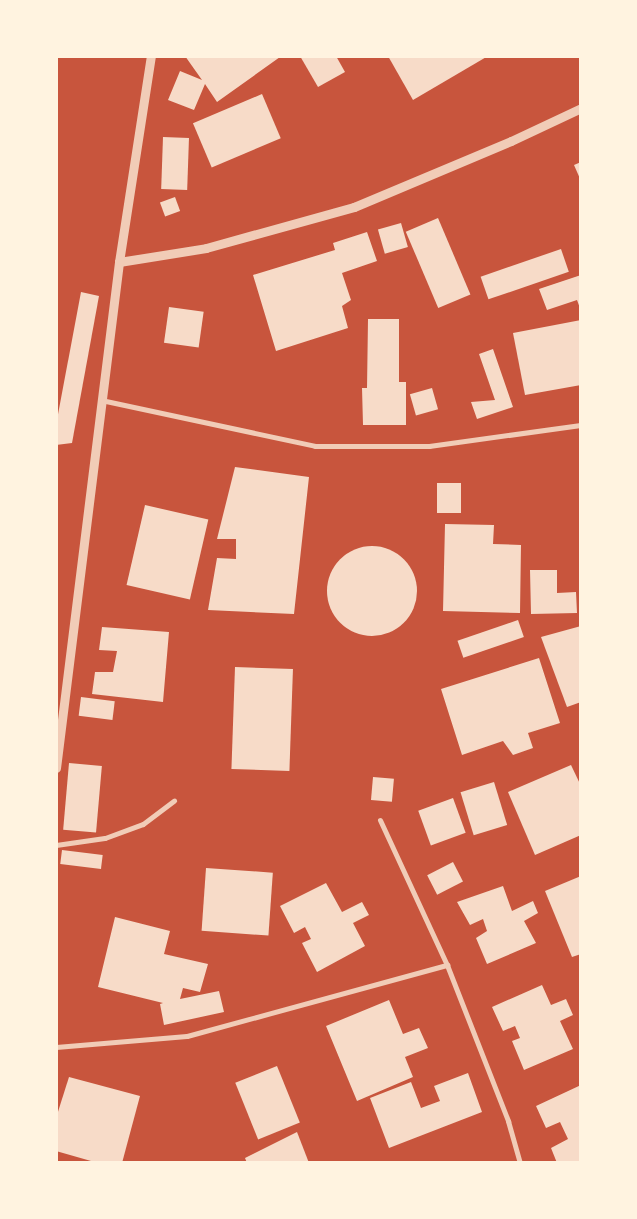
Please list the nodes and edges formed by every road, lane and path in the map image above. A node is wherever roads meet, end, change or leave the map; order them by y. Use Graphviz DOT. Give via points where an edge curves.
graph roads {
  1 [pos="151,56"];
  2 [pos="581,108"];
  3 [pos="120,262"];
  4 [pos="101,400"];
  5 [pos="581,426"];
  6 [pos="56,768"];
  7 [pos="174,801"];
  8 [pos="380,820"];
  9 [pos="56,845"];
  10 [pos="447,966"];
  11 [pos="56,1047"];
  12 [pos="520,1163"];
  1 -- 3 [label="street"];
  2 -- 3 [label="street" via="511,142 354,207 206,248"];
  3 -- 4 [label="street"];
  4 -- 5 [label="street" via="315,446 429,446"];
  4 -- 6 [label="street"];
  7 -- 9 [label="street" via="143,824 105,838"];
  8 -- 10 [label="street"];
  10 -- 11 [label="street" via="187,1036"];
  10 -- 12 [label="street" via="508,1121"];
}
